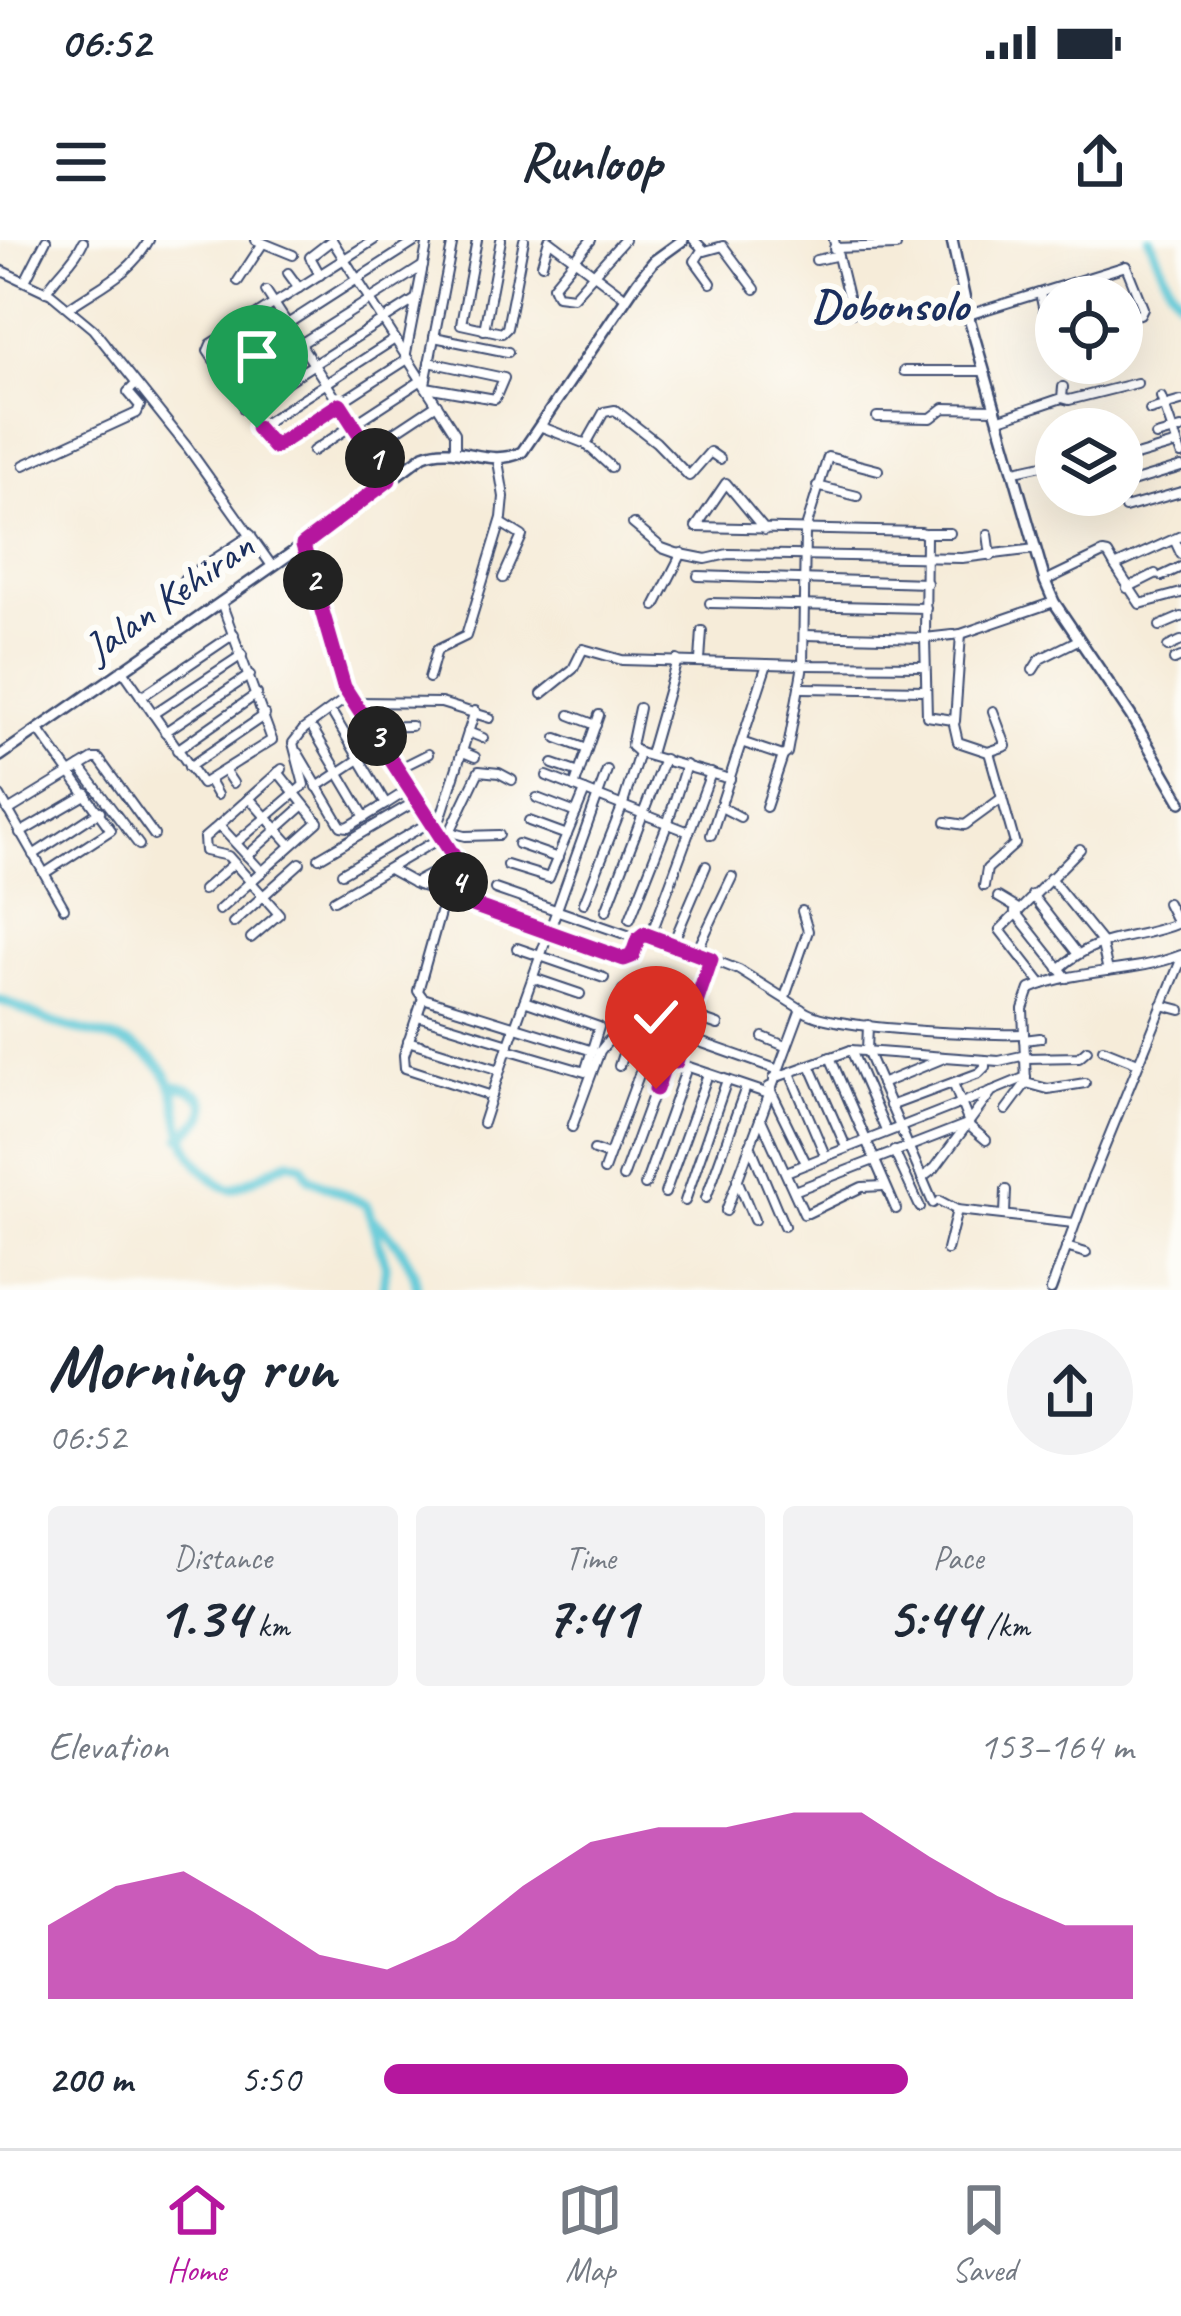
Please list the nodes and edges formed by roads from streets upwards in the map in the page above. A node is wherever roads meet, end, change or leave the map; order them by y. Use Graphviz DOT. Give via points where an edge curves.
graph roads {
  1 [pos="46,240"];
  2 [pos="149,240"];
  3 [pos="332,240"];
  4 [pos="374,240"];
  5 [pos="428,240"];
  6 [pos="454,240"];
  7 [pos="477,240"];
  8 [pos="500,240"];
  9 [pos="524,240"];
  10 [pos="592,240"];
  11 [pos="624,240"];
  12 [pos="683,240"];
  13 [pos="694,240"];
  14 [pos="952,240"];
  15 [pos="416,241"];
  16 [pos="83,242"];
  17 [pos="259,242"];
  18 [pos="896,246"];
  19 [pos="834,248"];
  20 [pos="702,250"];
  21 [pos="293,255"];
  22 [pos="576,258"];
  23 [pos="344,259"];
  24 [pos="816,260"];
  25 [pos="424,262"];
  26 [pos="542,264"];
  27 [pos="0,270"];
  28 [pos="288,272"];
  29 [pos="320,274"];
  30 [pos="595,274"];
  31 [pos="408,275"];
  32 [pos="1094,276"];
  33 [pos="1130,276"];
  34 [pos="27,278"];
  35 [pos="357,279"];
  36 [pos="238,281"];
  37 [pos="711,283"];
  38 [pos="48,288"];
  39 [pos="299,288"];
  40 [pos="755,289"];
  41 [pos="266,291"];
  42 [pos="417,295"];
  43 [pos="1035,295"];
  44 [pos="626,298"];
  45 [pos="370,299"];
  46 [pos="63,302"];
  47 [pos="275,304"];
  48 [pos="851,313"];
  49 [pos="968,315"];
  50 [pos="383,319"];
  51 [pos="288,323"];
  52 [pos="484,330"];
  53 [pos="434,337"];
  54 [pos="395,339"];
  55 [pos="300,342"];
  56 [pos="508,352"];
  57 [pos="407,357"];
  58 [pos="429,362"];
  59 [pos="314,363"];
  60 [pos="219,368"];
  61 [pos="904,370"];
  62 [pos="986,371"];
  63 [pos="327,383"];
  64 [pos="136,384"];
  65 [pos="424,384"];
  66 [pos="1133,384"];
  67 [pos="231,388"];
  68 [pos="1181,401"];
  69 [pos="1163,402"];
  70 [pos="340,404"];
  71 [pos="437,404"];
  72 [pos="244,409"];
  73 [pos="1150,410"];
  74 [pos="998,414"];
  75 [pos="877,417"];
  76 [pos="353,425"];
  77 [pos="542,427"];
  78 [pos="257,428"];
  79 [pos="1177,430"];
  80 [pos="1156,436"];
  81 [pos="586,444"];
  82 [pos="369,449"];
  83 [pos="1180,449"];
  84 [pos="313,451"];
  85 [pos="455,452"];
  86 [pos="1143,456"];
  87 [pos="720,459"];
  88 [pos="498,460"];
  89 [pos="24,465"];
  90 [pos="611,466"];
  91 [pos="1035,467"];
  92 [pos="1181,467"];
  93 [pos="878,470"];
  94 [pos="1015,471"];
  95 [pos="1143,479"];
  96 [pos="389,480"];
  97 [pos="818,486"];
  98 [pos="1181,491"];
  99 [pos="857,496"];
  100 [pos="1143,503"];
  101 [pos="501,523"];
  102 [pos="633,524"];
  103 [pos="765,530"];
  104 [pos="805,531"];
  105 [pos="925,533"];
  106 [pos="950,533"];
  107 [pos="251,535"];
  108 [pos="988,535"];
  109 [pos="1178,538"];
  110 [pos="303,545"];
  111 [pos="1035,549"];
  112 [pos="682,553"];
  113 [pos="1181,554"];
  114 [pos="805,555"];
  115 [pos="991,556"];
  116 [pos="927,558"];
  117 [pos="272,566"];
  118 [pos="1115,566"];
  119 [pos="1181,567"];
  120 [pos="698,576"];
  121 [pos="503,578"];
  122 [pos="184,579"];
  123 [pos="805,580"];
  124 [pos="1045,581"];
  125 [pos="927,583"];
  126 [pos="1127,588"];
  127 [pos="1181,593"];
  128 [pos="221,602"];
  129 [pos="1054,602"];
  130 [pos="710,603"];
  131 [pos="804,605"];
  132 [pos="655,606"];
  133 [pos="926,608"];
  134 [pos="1181,617"];
  135 [pos="1160,626"];
  136 [pos="702,631"];
  137 [pos="234,634"];
  138 [pos="961,634"];
  139 [pos="804,635"];
  140 [pos="925,638"];
  141 [pos="1078,640"];
  142 [pos="1181,641"];
  143 [pos="1168,647"];
  144 [pos="242,655"];
  145 [pos="677,660"];
  146 [pos="700,660"];
  147 [pos="767,664"];
  148 [pos="803,664"];
  149 [pos="925,666"];
  150 [pos="122,669"];
  151 [pos="1033,670"];
  152 [pos="250,675"];
  153 [pos="429,678"];
  154 [pos="802,688"];
  155 [pos="926,690"];
  156 [pos="257,694"];
  157 [pos="542,694"];
  158 [pos="141,697"];
  159 [pos="351,699"];
  160 [pos="639,708"];
  161 [pos="475,711"];
  162 [pos="993,711"];
  163 [pos="153,714"];
  164 [pos="265,715"];
  165 [pos="570,715"];
  166 [pos="334,716"];
  167 [pos="490,718"];
  168 [pos="955,722"];
  169 [pos="411,726"];
  170 [pos="371,727"];
  171 [pos="38,728"];
  172 [pos="314,731"];
  173 [pos="165,732"];
  174 [pos="468,733"];
  175 [pos="483,738"];
  176 [pos="556,738"];
  177 [pos="744,742"];
  178 [pos="382,744"];
  179 [pos="587,749"];
  180 [pos="177,750"];
  181 [pos="463,752"];
  182 [pos="989,752"];
  183 [pos="298,753"];
  184 [pos="428,754"];
  185 [pos="644,754"];
  186 [pos="0,756"];
  187 [pos="783,756"];
  188 [pos="475,757"];
  189 [pos="244,758"];
  190 [pos="360,759"];
  191 [pos="664,759"];
  192 [pos="553,764"];
  193 [pos="686,765"];
  194 [pos="189,767"];
  195 [pos="251,769"];
  196 [pos="398,770"];
  197 [pos="607,770"];
  198 [pos="76,771"];
  199 [pos="225,771"];
  200 [pos="339,772"];
  201 [pos="579,773"];
  202 [pos="711,773"];
  203 [pos="455,775"];
  204 [pos="547,776"];
  205 [pos="466,779"];
  206 [pos="730,779"];
  207 [pos="512,780"];
  208 [pos="209,781"];
  209 [pos="233,783"];
  210 [pos="317,787"];
  211 [pos="574,787"];
  212 [pos="585,791"];
  213 [pos="405,792"];
  214 [pos="294,793"];
  215 [pos="87,794"];
  216 [pos="218,795"];
  217 [pos="0,796"];
  218 [pos="598,796"];
  219 [pos="249,798"];
  220 [pos="537,798"];
  221 [pos="1002,799"];
  222 [pos="418,800"];
  223 [pos="1181,802"];
  224 [pos="305,804"];
  225 [pos="386,804"];
  226 [pos="622,807"];
  227 [pos="721,807"];
  228 [pos="766,807"];
  229 [pos="8,811"];
  230 [pos="100,811"];
  231 [pos="576,813"];
  232 [pos="266,817"];
  233 [pos="365,817"];
  234 [pos="644,817"];
  235 [pos="740,817"];
  236 [pos="436,819"];
  237 [pos="529,820"];
  238 [pos="946,822"];
  239 [pos="219,825"];
  240 [pos="668,825"];
  241 [pos="277,829"];
  242 [pos="689,832"];
  243 [pos="20,833"];
  244 [pos="154,835"];
  245 [pos="500,835"];
  246 [pos="711,835"];
  247 [pos="445,836"];
  248 [pos="567,836"];
  249 [pos="236,844"];
  250 [pos="518,844"];
  251 [pos="139,845"];
  252 [pos="291,845"];
  253 [pos="1080,849"];
  254 [pos="33,854"];
  255 [pos="247,856"];
  256 [pos="319,858"];
  257 [pos="558,858"];
  258 [pos="457,860"];
  259 [pos="234,862"];
  260 [pos="300,863"];
  261 [pos="508,866"];
  262 [pos="706,866"];
  263 [pos="387,868"];
  264 [pos="262,872"];
  265 [pos="45,873"];
  266 [pos="342,873"];
  267 [pos="732,877"];
  268 [pos="1050,878"];
  269 [pos="251,882"];
  270 [pos="413,883"];
  271 [pos="984,886"];
  272 [pos="495,889"];
  273 [pos="203,890"];
  274 [pos="1032,895"];
  275 [pos="264,896"];
  276 [pos="451,896"];
  277 [pos="998,897"];
  278 [pos="334,900"];
  279 [pos="584,903"];
  280 [pos="1168,903"];
  281 [pos="64,908"];
  282 [pos="219,910"];
  283 [pos="556,910"];
  284 [pos="1016,910"];
  285 [pos="606,911"];
  286 [pos="802,911"];
  287 [pos="629,919"];
  288 [pos="1179,922"];
  289 [pos="232,923"];
  290 [pos="549,933"];
  291 [pos="651,935"];
  292 [pos="251,938"];
  293 [pos="638,939"];
  294 [pos="1101,941"];
  295 [pos="673,943"];
  296 [pos="517,948"];
  297 [pos="696,953"];
  298 [pos="1077,953"];
  299 [pos="541,957"];
  300 [pos="1181,957"];
  301 [pos="711,959"];
  302 [pos="1059,969"];
  303 [pos="1108,971"];
  304 [pos="533,978"];
  305 [pos="604,978"];
  306 [pos="1067,978"];
  307 [pos="1042,984"];
  308 [pos="580,994"];
  309 [pos="785,997"];
  310 [pos="423,998"];
  311 [pos="524,1001"];
  312 [pos="618,1001"];
  313 [pos="1162,1006"];
  314 [pos="801,1009"];
  315 [pos="1181,1010"];
  316 [pos="615,1012"];
  317 [pos="693,1013"];
  318 [pos="418,1016"];
  319 [pos="516,1024"];
  320 [pos="868,1024"];
  321 [pos="718,1025"];
  322 [pos="685,1037"];
  323 [pos="763,1037"];
  324 [pos="1024,1037"];
  325 [pos="1040,1038"];
  326 [pos="408,1041"];
  327 [pos="626,1045"];
  328 [pos="508,1046"];
  329 [pos="785,1046"];
  330 [pos="1103,1049"];
  331 [pos="818,1050"];
  332 [pos="850,1050"];
  333 [pos="1087,1050"];
  334 [pos="593,1051"];
  335 [pos="867,1052"];
  336 [pos="647,1053"];
  337 [pos="1026,1057"];
  338 [pos="828,1058"];
  339 [pos="946,1058"];
  340 [pos="985,1060"];
  341 [pos="671,1061"];
  342 [pos="1138,1063"];
  343 [pos="810,1065"];
  344 [pos="619,1066"];
  345 [pos="687,1067"];
  346 [pos="500,1070"];
  347 [pos="790,1073"];
  348 [pos="708,1074"];
  349 [pos="727,1080"];
  350 [pos="1026,1080"];
  351 [pos="771,1082"];
  352 [pos="953,1083"];
  353 [pos="1085,1083"];
  354 [pos="881,1084"];
  355 [pos="746,1087"];
  356 [pos="992,1090"];
  357 [pos="492,1096"];
  358 [pos="961,1102"];
  359 [pos="890,1106"];
  360 [pos="1006,1110"];
  361 [pos="759,1116"];
  362 [pos="483,1123"];
  363 [pos="968,1123"];
  364 [pos="899,1126"];
  365 [pos="572,1127"];
  366 [pos="886,1131"];
  367 [pos="865,1139"];
  368 [pos="986,1139"];
  369 [pos="750,1144"];
  370 [pos="907,1146"];
  371 [pos="846,1147"];
  372 [pos="594,1150"];
  373 [pos="894,1151"];
  374 [pos="825,1155"];
  375 [pos="608,1156"];
  376 [pos="874,1159"];
  377 [pos="806,1163"];
  378 [pos="604,1170"];
  379 [pos="786,1172"];
  380 [pos="623,1177"];
  381 [pos="736,1178"];
  382 [pos="922,1178"];
  383 [pos="645,1185"];
  384 [pos="886,1186"];
  385 [pos="1006,1190"];
  386 [pos="794,1191"];
  387 [pos="665,1193"];
  388 [pos="706,1198"];
  389 [pos="685,1201"];
  390 [pos="920,1208"];
  391 [pos="896,1209"];
  392 [pos="726,1210"];
  393 [pos="957,1210"];
  394 [pos="1005,1214"];
  395 [pos="754,1220"];
  396 [pos="1074,1223"];
  397 [pos="784,1226"];
  398 [pos="1066,1247"];
  399 [pos="947,1250"];
  400 [pos="1086,1253"];
  401 [pos="1051,1290"];
  1 -- 34 [label="street"];
  2 -- 46 [label="street" via="121,275"];
  3 -- 23 [label="street"];
  3 -- 29 [label="street" via="310,257"];
  4 -- 23 [label="street"];
  5 -- 25 [label="street"];
  6 -- 53 [label="street"];
  7 -- 52 [label="street" via="461,324"];
  8 -- 52 [label="street"];
  9 -- 52 [label="street" via="506,331"];
  10 -- 22 [label="street"];
  11 -- 30 [label="street"];
  12 -- 44 [label="street"];
  13 -- 20 [label="street"];
  14 -- 49 [label="street"];
  15 -- 25 [label="street"];
  15 -- 35 [label="street"];
  16 -- 38 [label="street"];
  17 -- 21 [label="street"];
  17 -- 36 [label="street"];
  18 -- 19 [label="street"];
  19 -- 24 [label="street"];
  19 -- 48 [label="street"];
  20 -- 37 [label="street" via="695,261"];
  20 -- 40 [label="street" via="723,246"];
  22 -- 26 [label="street" via="549,240"];
  22 -- 30 [label="street"];
  22 -- 30 [label="street" via="553,286 557,295 573,297"];
  23 -- 29 [label="street"];
  23 -- 35 [label="street"];
  25 -- 31 [label="street"];
  25 -- 42 [label="street"];
  27 -- 34 [label="street"];
  28 -- 39 [label="street"];
  29 -- 39 [label="street"];
  30 -- 44 [label="street"];
  31 -- 42 [label="street"];
  31 -- 45 [label="street"];
  32 -- 33 [label="street" via="1126,266"];
  34 -- 38 [label="street"];
  35 -- 45 [label="street"];
  35 -- 51 [label="street"];
  38 -- 46 [label="street"];
  39 -- 47 [label="street"];
  41 -- 47 [label="street"];
  42 -- 50 [label="street"];
  42 -- 57 [label="street"];
  43 -- 49 [label="street"];
  44 -- 77 [label="street"];
  45 -- 50 [label="street"];
  45 -- 55 [label="street"];
  46 -- 64 [label="street"];
  47 -- 51 [label="street"];
  47 -- 60 [label="street" via="208,347"];
  49 -- 62 [label="street"];
  50 -- 54 [label="street"];
  50 -- 59 [label="street"];
  51 -- 55 [label="street"];
  51 -- 60 [label="street"];
  53 -- 56 [label="street"];
  53 -- 58 [label="street"];
  54 -- 57 [label="street"];
  54 -- 63 [label="street"];
  55 -- 59 [label="street"];
  55 -- 67 [label="street"];
  57 -- 65 [label="street"];
  57 -- 70 [label="street"];
  58 -- 65 [label="street"];
  58 -- 65 [label="street" via="504,378 495,399"];
  59 -- 63 [label="street"];
  59 -- 72 [label="street"];
  60 -- 67 [label="street"];
  61 -- 62 [label="street"];
  62 -- 74 [label="street"];
  63 -- 70 [label="street"];
  63 -- 78 [label="street"];
  64 -- 89 [label="street" via="128,392 137,413"];
  64 -- 107 [label="street"];
  65 -- 71 [label="street"];
  65 -- 76 [label="street"];
  66 -- 74 [label="street" via="1070,400 1062,392"];
  67 -- 72 [label="street"];
  68 -- 69 [label="street"];
  69 -- 73 [label="street"];
  69 -- 79 [label="street"];
  70 -- 76 [label="street"];
  70 -- 78 [label="street" via="274,447"];
  71 -- 82 [label="street"];
  71 -- 85 [label="street" via="455,434"];
  72 -- 78 [label="street"];
  74 -- 75 [label="street" via="944,408 931,418"];
  74 -- 94 [label="street"];
  76 -- 82 [label="street"];
  76 -- 84 [label="street"];
  77 -- 81 [label="street"];
  77 -- 88 [label="street" via="522,452"];
  79 -- 80 [label="street"];
  79 -- 83 [label="street"];
  81 -- 87 [label="street" via="610,410 689,476 709,453"];
  81 -- 90 [label="street"];
  82 -- 96 [label="street"];
  83 -- 86 [label="street"];
  85 -- 88 [label="street"];
  85 -- 96 [label="street, Jalan Kehiran" via="424,455"];
  88 -- 101 [label="street"];
  91 -- 94 [label="street"];
  92 -- 95 [label="street"];
  93 -- 97 [label="street" via="830,456"];
  94 -- 111 [label="street"];
  96 -- 110 [label="street, Jalan Kehiran"];
  97 -- 99 [label="street"];
  97 -- 104 [label="street"];
  98 -- 100 [label="street"];
  101 -- 121 [label="street" via="521,536"];
  101 -- 153 [label="street" via="466,636 437,650"];
  102 -- 112 [label="street"];
  103 -- 103 [label="street" via="742,529 696,527 726,483"];
  103 -- 104 [label="street"];
  104 -- 105 [label="street"];
  104 -- 114 [label="street"];
  105 -- 106 [label="street"];
  105 -- 116 [label="street"];
  107 -- 117 [label="street"];
  107 -- 122 [label="street"];
  108 -- 115 [label="street"];
  109 -- 113 [label="street"];
  109 -- 118 [label="street"];
  110 -- 117 [label="street, Jalan Kehiran"];
  110 -- 159 [label="street"];
  111 -- 115 [label="street"];
  111 -- 124 [label="street"];
  112 -- 114 [label="street"];
  112 -- 132 [label="street"];
  114 -- 116 [label="street"];
  114 -- 123 [label="street"];
  115 -- 116 [label="street"];
  116 -- 125 [label="street"];
  117 -- 128 [label="street, Jalan Kehiran"];
  118 -- 124 [label="street" via="1103,553"];
  118 -- 126 [label="street"];
  119 -- 126 [label="street"];
  120 -- 123 [label="street"];
  123 -- 125 [label="street"];
  123 -- 131 [label="street"];
  124 -- 129 [label="street"];
  125 -- 133 [label="street"];
  126 -- 127 [label="street" via="1143,604"];
  128 -- 137 [label="street"];
  128 -- 150 [label="street, Jalan Kehiran"];
  129 -- 138 [label="street"];
  129 -- 141 [label="street"];
  130 -- 131 [label="street"];
  131 -- 133 [label="street"];
  131 -- 139 [label="street"];
  133 -- 140 [label="street"];
  134 -- 135 [label="street"];
  136 -- 146 [label="street"];
  137 -- 144 [label="street"];
  137 -- 158 [label="street"];
  138 -- 140 [label="street"];
  138 -- 168 [label="street"];
  139 -- 140 [label="street"];
  139 -- 148 [label="street"];
  140 -- 149 [label="street"];
  141 -- 151 [label="street"];
  141 -- 223 [label="street"];
  142 -- 143 [label="street"];
  144 -- 152 [label="street"];
  144 -- 163 [label="street"];
  145 -- 146 [label="street"];
  145 -- 157 [label="street" via="616,659 583,649 574,669"];
  145 -- 185 [label="street"];
  146 -- 147 [label="street"];
  147 -- 148 [label="street"];
  147 -- 177 [label="street"];
  148 -- 149 [label="street"];
  148 -- 154 [label="street"];
  149 -- 155 [label="street"];
  150 -- 158 [label="street"];
  150 -- 171 [label="street, Jalan Kehiran"];
  152 -- 156 [label="street"];
  152 -- 173 [label="street"];
  154 -- 155 [label="street"];
  154 -- 187 [label="street"];
  155 -- 168 [label="street" via="927,716"];
  156 -- 164 [label="street"];
  156 -- 180 [label="street"];
  158 -- 163 [label="street"];
  159 -- 161 [label="street"];
  159 -- 170 [label="street"];
  159 -- 214 [label="street" via="293,743 304,780"];
  160 -- 185 [label="street" via="631,746"];
  161 -- 167 [label="street"];
  161 -- 174 [label="street"];
  162 -- 182 [label="street" via="1006,746"];
  163 -- 173 [label="street"];
  164 -- 189 [label="street" via="273,738"];
  164 -- 194 [label="street"];
  165 -- 179 [label="street" via="598,720"];
  166 -- 190 [label="street"];
  168 -- 182 [label="street" via="958,742"];
  169 -- 170 [label="street"];
  170 -- 178 [label="street"];
  171 -- 186 [label="street, Jalan Kehiran"];
  171 -- 198 [label="street"];
  172 -- 200 [label="street"];
  173 -- 180 [label="street"];
  174 -- 175 [label="street"];
  174 -- 181 [label="street"];
  176 -- 179 [label="street"];
  177 -- 187 [label="street"];
  177 -- 206 [label="street"];
  178 -- 190 [label="street"];
  178 -- 196 [label="street"];
  179 -- 201 [label="street"];
  180 -- 194 [label="street"];
  181 -- 188 [label="street"];
  181 -- 203 [label="street"];
  182 -- 221 [label="street"];
  183 -- 210 [label="street"];
  184 -- 196 [label="street"];
  185 -- 191 [label="street"];
  185 -- 226 [label="street"];
  187 -- 228 [label="street"];
  189 -- 195 [label="street"];
  189 -- 199 [label="street"];
  190 -- 200 [label="street"];
  190 -- 225 [label="street"];
  191 -- 193 [label="street"];
  191 -- 234 [label="street"];
  192 -- 201 [label="street"];
  193 -- 202 [label="street"];
  193 -- 240 [label="street"];
  194 -- 208 [label="street" via="202,784"];
  196 -- 222 [label="street"];
  197 -- 218 [label="street"];
  198 -- 215 [label="street"];
  198 -- 229 [label="street"];
  198 -- 244 [label="street" via="99,758"];
  198 -- 251 [label="street"];
  199 -- 208 [label="street"];
  199 -- 209 [label="street"];
  200 -- 210 [label="street"];
  200 -- 233 [label="street"];
  201 -- 211 [label="street"];
  202 -- 206 [label="street"];
  202 -- 242 [label="street"];
  203 -- 205 [label="street"];
  203 -- 236 [label="street"];
  204 -- 211 [label="street"];
  206 -- 227 [label="street"];
  207 -- 247 [label="street" via="479,771"];
  208 -- 216 [label="street"];
  210 -- 233 [label="street" via="341,826"];
  211 -- 212 [label="street"];
  212 -- 218 [label="street"];
  212 -- 231 [label="street"];
  213 -- 225 [label="street"];
  214 -- 219 [label="street" via="280,771"];
  214 -- 224 [label="street"];
  214 -- 232 [label="street"];
  215 -- 230 [label="street"];
  215 -- 243 [label="street"];
  217 -- 229 [label="street"];
  218 -- 226 [label="street"];
  218 -- 283 [label="street"];
  219 -- 232 [label="street"];
  219 -- 239 [label="street"];
  220 -- 231 [label="street"];
  221 -- 238 [label="street" via="965,825"];
  221 -- 271 [label="street" via="1015,844 987,868"];
  222 -- 236 [label="street"];
  222 -- 256 [label="street"];
  224 -- 241 [label="street"];
  224 -- 252 [label="street" via="318,822"];
  225 -- 233 [label="street"];
  226 -- 234 [label="street"];
  226 -- 279 [label="street"];
  227 -- 235 [label="street"];
  227 -- 246 [label="street"];
  229 -- 243 [label="street"];
  230 -- 254 [label="street"];
  230 -- 265 [label="street" via="110,830"];
  231 -- 248 [label="street"];
  232 -- 241 [label="street"];
  232 -- 249 [label="street"];
  234 -- 240 [label="street"];
  234 -- 285 [label="street"];
  236 -- 247 [label="street"];
  236 -- 266 [label="street"];
  237 -- 248 [label="street"];
  239 -- 249 [label="street"];
  239 -- 259 [label="street" via="202,847"];
  240 -- 242 [label="street"];
  240 -- 287 [label="street"];
  241 -- 252 [label="street"];
  241 -- 255 [label="street"];
  242 -- 291 [label="street"];
  243 -- 254 [label="street"];
  245 -- 247 [label="street"];
  247 -- 258 [label="street"];
  247 -- 263 [label="street"];
  248 -- 257 [label="street"];
  249 -- 255 [label="street"];
  250 -- 257 [label="street"];
  252 -- 264 [label="street"];
  253 -- 268 [label="street"];
  254 -- 265 [label="street"];
  255 -- 264 [label="street"];
  257 -- 261 [label="street" via="546,878"];
  258 -- 270 [label="street"];
  258 -- 276 [label="street"];
  259 -- 269 [label="street"];
  259 -- 273 [label="street"];
  260 -- 275 [label="street"];
  262 -- 295 [label="street"];
  263 -- 270 [label="street"];
  263 -- 278 [label="street"];
  264 -- 269 [label="street"];
  265 -- 281 [label="street"];
  267 -- 297 [label="street"];
  268 -- 274 [label="street"];
  268 -- 294 [label="street"];
  269 -- 275 [label="street"];
  269 -- 282 [label="street"];
  270 -- 276 [label="street"];
  272 -- 283 [label="street"];
  274 -- 284 [label="street"];
  274 -- 298 [label="street"];
  275 -- 289 [label="street"];
  275 -- 292 [label="street" via="279,914"];
  276 -- 290 [label="street"];
  276 -- 310 [label="street" via="417,986"];
  277 -- 284 [label="street"];
  280 -- 288 [label="street"];
  283 -- 290 [label="street"];
  283 -- 293 [label="street"];
  284 -- 302 [label="street"];
  284 -- 307 [label="street" via="1000,932"];
  286 -- 309 [label="street" via="808,931"];
  288 -- 294 [label="street"];
  290 -- 293 [label="street" via="627,959"];
  290 -- 299 [label="street"];
  291 -- 293 [label="street"];
  291 -- 295 [label="street"];
  294 -- 298 [label="street"];
  294 -- 303 [label="street"];
  295 -- 297 [label="street"];
  296 -- 299 [label="street"];
  297 -- 301 [label="street"];
  298 -- 302 [label="street"];
  299 -- 304 [label="street"];
  299 -- 305 [label="street"];
  300 -- 303 [label="street"];
  300 -- 313 [label="street"];
  301 -- 309 [label="street"];
  301 -- 317 [label="street"];
  302 -- 306 [label="street"];
  303 -- 306 [label="street"];
  304 -- 308 [label="street"];
  304 -- 311 [label="street"];
  306 -- 307 [label="street"];
  307 -- 324 [label="street" via="1024,998"];
  309 -- 314 [label="street"];
  310 -- 318 [label="street"];
  310 -- 319 [label="street"];
  311 -- 319 [label="street"];
  311 -- 334 [label="street" via="599,1027"];
  312 -- 317 [label="street" via="630,988"];
  313 -- 315 [label="street"];
  313 -- 342 [label="street"];
  314 -- 320 [label="street" via="818,1019"];
  314 -- 329 [label="street"];
  316 -- 322 [label="street"];
  317 -- 321 [label="street"];
  317 -- 322 [label="street"];
  318 -- 326 [label="street"];
  318 -- 328 [label="street"];
  319 -- 328 [label="street"];
  319 -- 334 [label="street"];
  320 -- 324 [label="street"];
  320 -- 335 [label="street"];
  322 -- 341 [label="street"];
  322 -- 351 [label="street"];
  323 -- 329 [label="street"];
  324 -- 325 [label="street"];
  324 -- 337 [label="street"];
  326 -- 346 [label="street"];
  326 -- 357 [label="street" via="406,1068"];
  327 -- 336 [label="street"];
  327 -- 344 [label="street"];
  327 -- 365 [label="street" via="604,1042"];
  328 -- 334 [label="street" via="582,1073"];
  328 -- 346 [label="street"];
  329 -- 351 [label="street"];
  330 -- 342 [label="street"];
  331 -- 338 [label="street"];
  332 -- 335 [label="street"];
  332 -- 338 [label="street"];
  332 -- 366 [label="street"];
  333 -- 337 [label="street" via="1079,1057"];
  335 -- 339 [label="street"];
  335 -- 354 [label="street"];
  336 -- 341 [label="street"];
  336 -- 375 [label="street"];
  337 -- 340 [label="street"];
  337 -- 350 [label="street"];
  338 -- 343 [label="street"];
  338 -- 367 [label="street"];
  339 -- 340 [label="street"];
  339 -- 354 [label="street"];
  340 -- 352 [label="street" via="982,1071"];
  341 -- 345 [label="street"];
  341 -- 380 [label="street"];
  342 -- 396 [label="street"];
  343 -- 347 [label="street"];
  343 -- 371 [label="street"];
  345 -- 348 [label="street"];
  345 -- 383 [label="street"];
  346 -- 357 [label="street"];
  347 -- 351 [label="street"];
  347 -- 374 [label="street"];
  348 -- 349 [label="street"];
  348 -- 387 [label="street"];
  349 -- 355 [label="street"];
  349 -- 389 [label="street"];
  350 -- 353 [label="street" via="1048,1090"];
  350 -- 356 [label="street"];
  350 -- 360 [label="street"];
  351 -- 355 [label="street"];
  351 -- 361 [label="street"];
  351 -- 377 [label="street"];
  352 -- 358 [label="street"];
  352 -- 359 [label="street"];
  354 -- 359 [label="street"];
  355 -- 388 [label="street"];
  356 -- 358 [label="street"];
  356 -- 363 [label="street"];
  357 -- 362 [label="street"];
  358 -- 363 [label="street"];
  358 -- 364 [label="street"];
  359 -- 364 [label="street"];
  361 -- 369 [label="street"];
  361 -- 379 [label="street"];
  363 -- 368 [label="street"];
  363 -- 370 [label="street"];
  363 -- 382 [label="street"];
  364 -- 366 [label="street"];
  364 -- 370 [label="street"];
  366 -- 367 [label="street"];
  367 -- 371 [label="street"];
  367 -- 376 [label="street"];
  369 -- 381 [label="street"];
  369 -- 397 [label="street"];
  370 -- 373 [label="street"];
  370 -- 382 [label="street"];
  371 -- 374 [label="street"];
  372 -- 375 [label="street"];
  373 -- 376 [label="street"];
  373 -- 390 [label="street"];
  374 -- 377 [label="street"];
  375 -- 378 [label="street"];
  376 -- 384 [label="street"];
  376 -- 386 [label="street"];
  377 -- 379 [label="street"];
  379 -- 386 [label="street"];
  381 -- 392 [label="street"];
  381 -- 395 [label="street"];
  382 -- 393 [label="street" via="937,1202"];
  384 -- 386 [label="street" via="855,1189 806,1213"];
  384 -- 391 [label="street"];
  385 -- 394 [label="street"];
  393 -- 394 [label="street"];
  393 -- 399 [label="street"];
  394 -- 396 [label="street"];
  396 -- 398 [label="street"];
  398 -- 400 [label="street"];
  398 -- 401 [label="street"];
}
